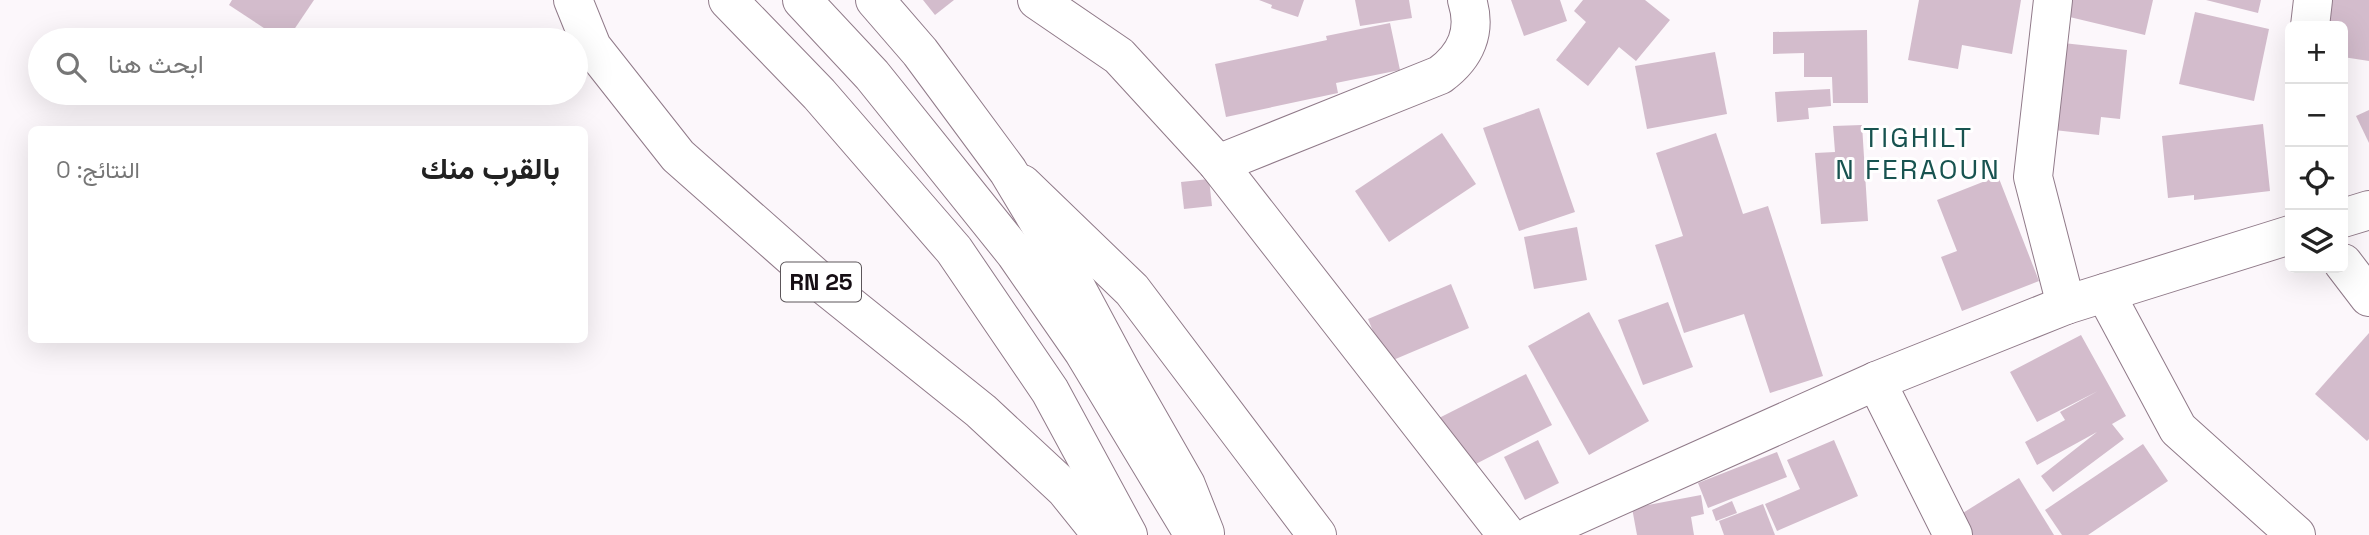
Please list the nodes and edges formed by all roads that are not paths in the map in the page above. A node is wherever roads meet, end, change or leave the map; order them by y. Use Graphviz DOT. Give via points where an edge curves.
graph roads {
  1 [pos="573,0"];
  2 [pos="728,0"];
  3 [pos="802,0"];
  4 [pos="875,0"];
  5 [pos="1037,0"];
  6 [pos="1467,0"];
  7 [pos="2053,0"];
  8 [pos="2313,0"];
  9 [pos="2311,21"];
  10 [pos="584,28"];
  11 [pos="588,37"];
  12 [pos="1219,164"];
  13 [pos="1008,171"];
  14 [pos="2369,210"];
  15 [pos="2348,216"];
  16 [pos="2285,237"];
  17 [pos="2348,270"];
  18 [pos="2105,293"];
  19 [pos="2369,297"];
  20 [pos="2066,305"];
  21 [pos="1876,381"];
  22 [pos="1102,535"];
  23 [pos="1128,535"];
  24 [pos="1194,535"];
  25 [pos="1206,535"];
  26 [pos="1317,535"];
  27 [pos="1507,535"];
  28 [pos="1532,535"];
  29 [pos="1953,535"];
  30 [pos="2296,535"];
  1 -- 10 [label="main road, RN 25"];
  2 -- 23 [label="main road" via="819,94 954,250 1050,391"];
  3 -- 24 [label="main road" via="872,75 1015,253 1083,351"];
  4 -- 13 [label="main road"];
  5 -- 12 [label="main road" via="1119,56"];
  6 -- 12 [label="main road" via="1472,19 1467,43 1454,65 1440,75"];
  7 -- 20 [label="main road" via="2033,177"];
  8 -- 9 [label="main road"];
  11 -- 22 [label="main road, RN 25" via="678,156 824,285 981,411 1065,489"];
  12 -- 27 [label="main road"];
  13 -- 25 [label="main road" via="1186,485"];
  13 -- 26 [label="main road" via="1132,290"];
  14 -- 15 [label="main road"];
  16 -- 18 [label="main road"];
  17 -- 19 [label="main road"];
  18 -- 20 [label="main road"];
  18 -- 30 [label="main road" via="2178,429"];
  20 -- 21 [label="main road"];
  21 -- 28 [label="main road"];
  21 -- 29 [label="main road"];
}
